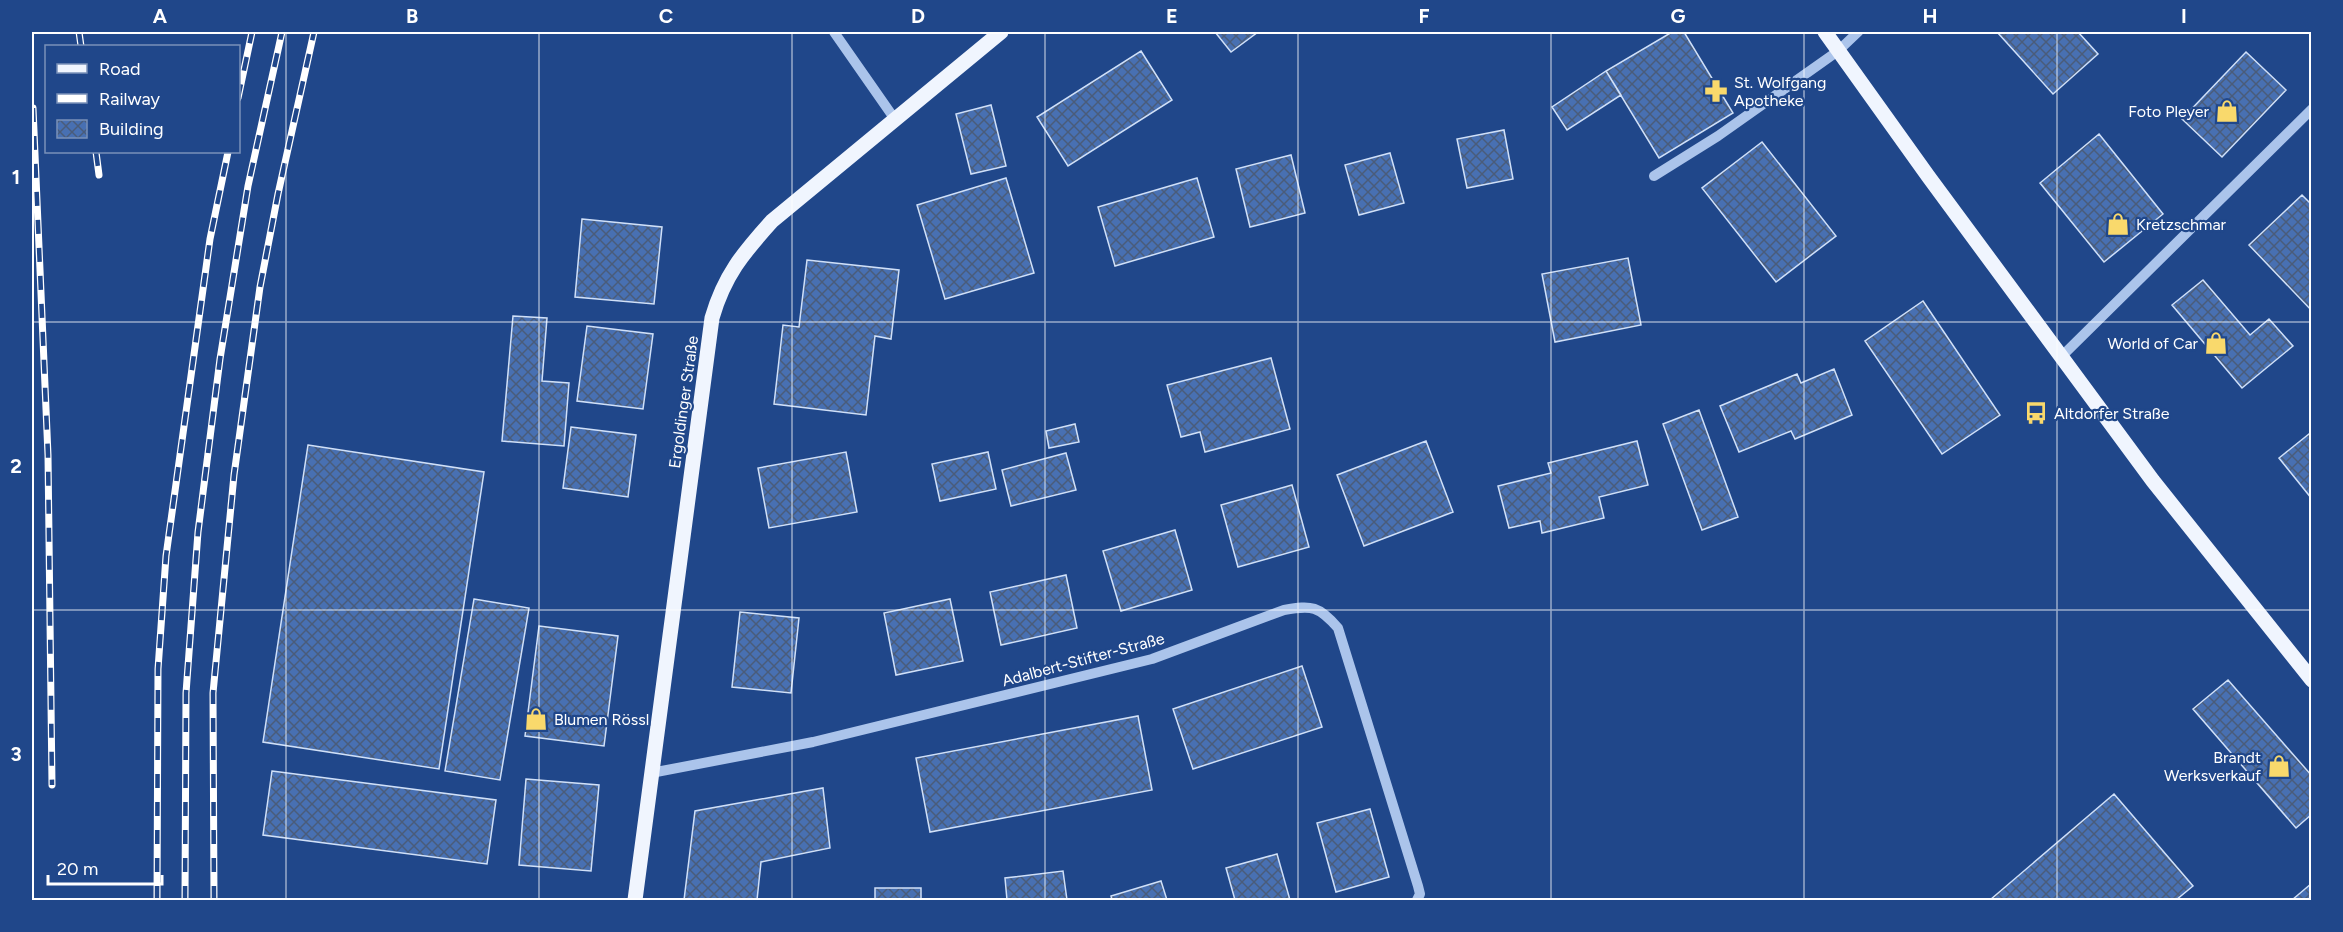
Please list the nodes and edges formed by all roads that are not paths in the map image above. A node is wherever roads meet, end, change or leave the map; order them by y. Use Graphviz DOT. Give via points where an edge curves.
graph roads {
  1 [pos="834,32"];
  2 [pos="1001,32"];
  3 [pos="1825,32"];
  4 [pos="1858,32"];
  5 [pos="1838,51"];
  6 [pos="2312,109"];
  7 [pos="894,118"];
  8 [pos="1654,176"];
  9 [pos="2061,357"];
  10 [pos="2312,680"];
  11 [pos="651,773"];
  12 [pos="635,900"];
  13 [pos="1417,900"];
  1 -- 7 [label="street"];
  2 -- 7 [label="main road, Ergoldinger Straße"];
  3 -- 5 [label="main road"];
  4 -- 5 [label="street"];
  5 -- 8 [label="street"];
  5 -- 9 [label="main road"];
  6 -- 9 [label="street"];
  7 -- 11 [label="main road, Ergoldinger Straße" via="772,221 728,275 719,296 712,318"];
  9 -- 10 [label="main road" via="2153,481"];
  11 -- 12 [label="main road, Ergoldinger Straße"];
  11 -- 13 [label="street, Adalbert-Stifter-Straße" via="813,742 1152,659 1284,610 1305,606 1323,611 1338,628 1418,886"];
}
